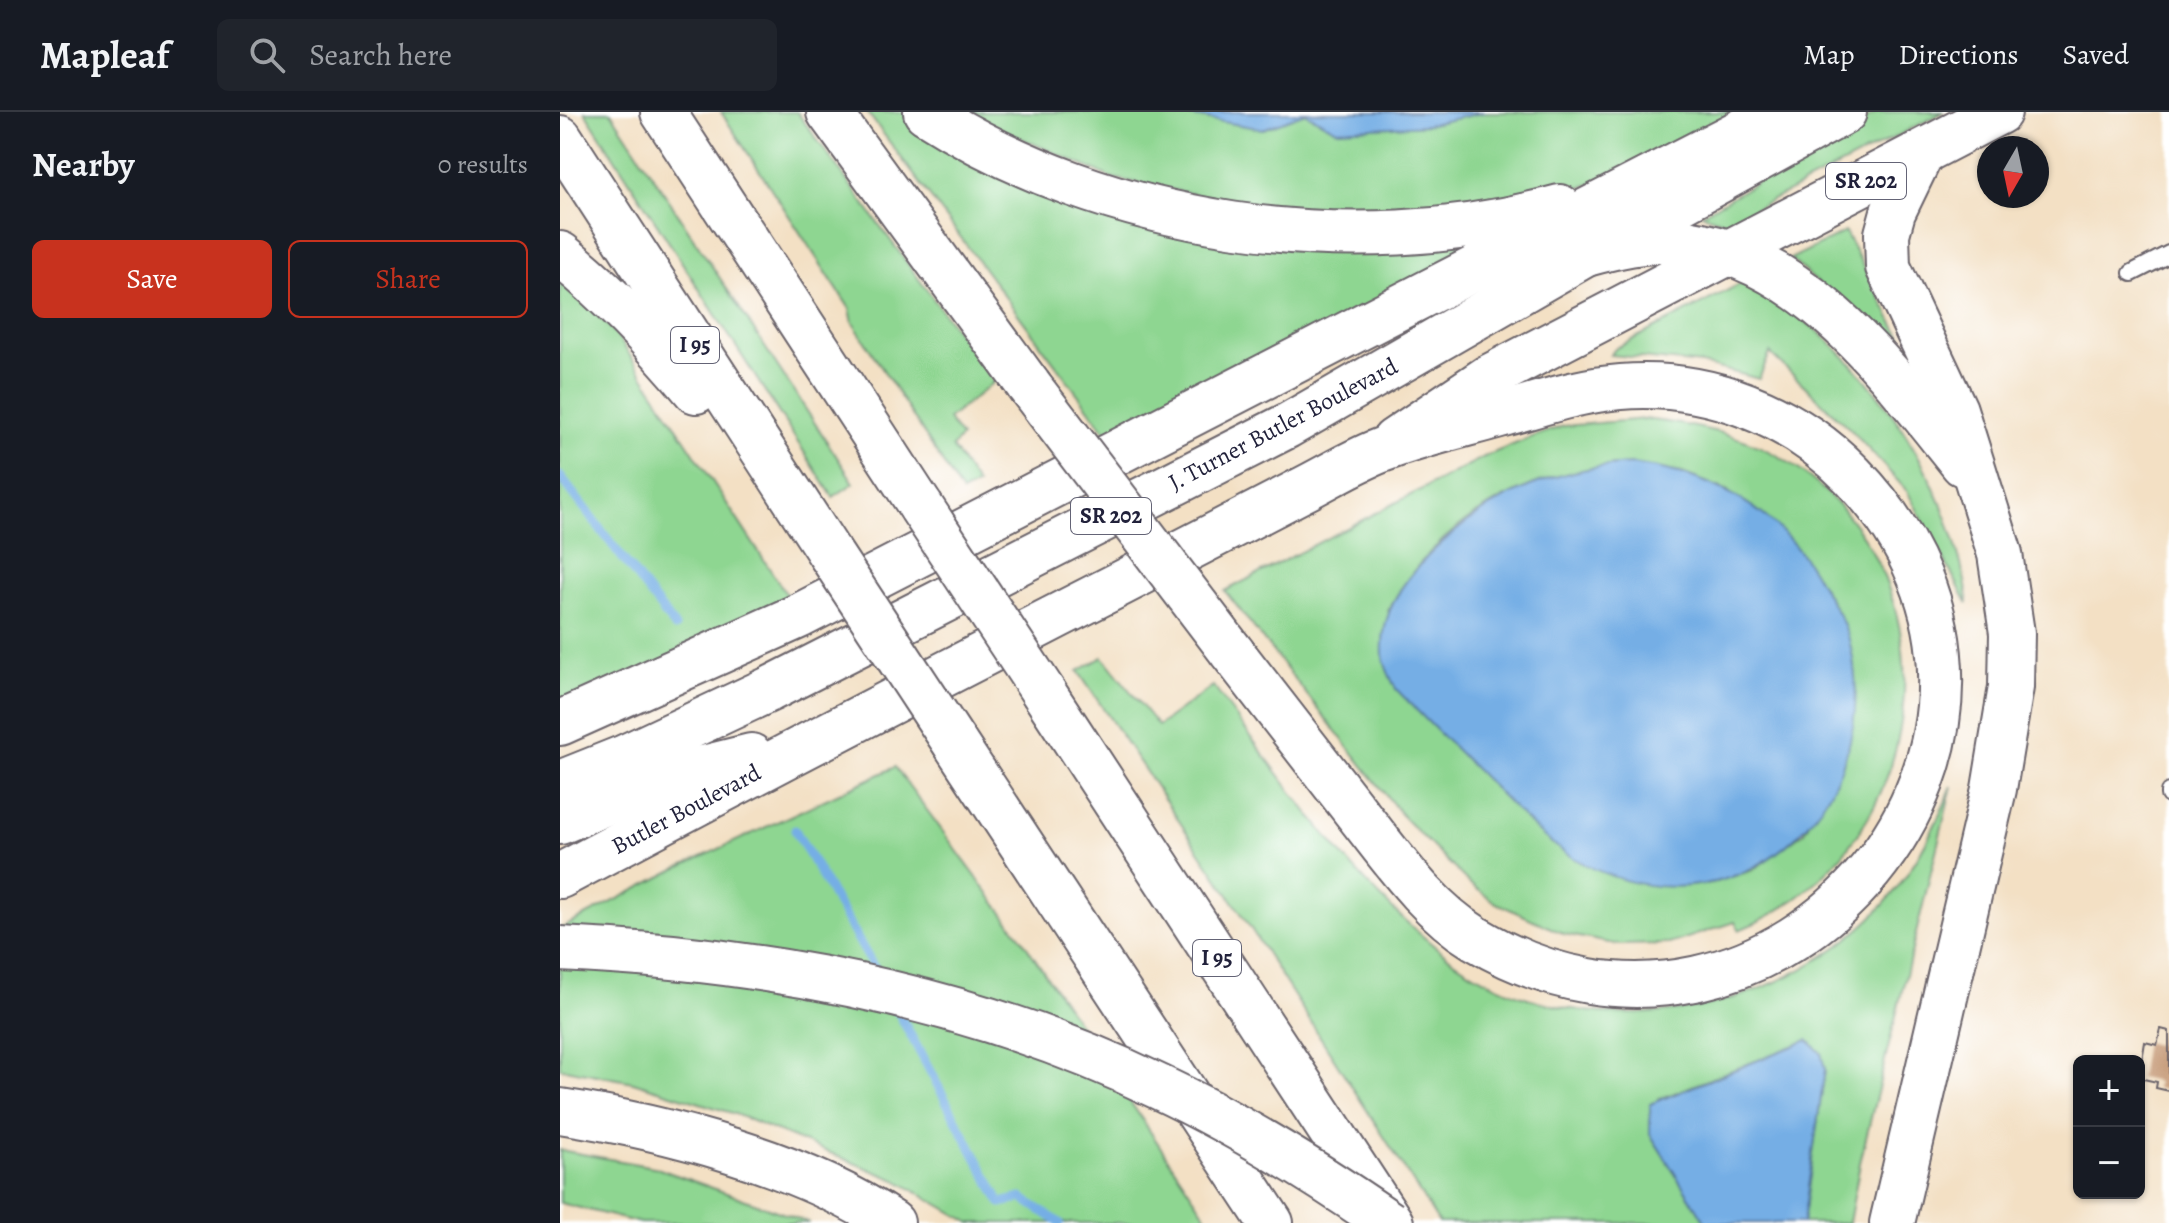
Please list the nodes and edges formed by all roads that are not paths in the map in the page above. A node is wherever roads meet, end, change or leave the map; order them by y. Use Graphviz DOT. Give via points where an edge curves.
graph roads {
  1 [pos="663,112"];
  2 [pos="829,112"];
  3 [pos="926,112"];
  4 [pos="1779,112"];
  5 [pos="1844,112"];
  6 [pos="1999,112"];
  7 [pos="560,138"];
  8 [pos="1921,154"];
  9 [pos="1635,185"];
  10 [pos="1733,252"];
  11 [pos="560,254"];
  12 [pos="1586,254"];
  13 [pos="2169,254"];
  14 [pos="2132,273"];
  15 [pos="1384,449"];
  16 [pos="1975,478"];
  17 [pos="829,552"];
  18 [pos="560,723"];
  19 [pos="811,742"];
  20 [pos="560,783"];
  21 [pos="560,822"];
  22 [pos="560,876"];
  23 [pos="560,949"];
  24 [pos="560,1111"];
  25 [pos="892,1223"];
  26 [pos="1271,1223"];
  27 [pos="1390,1223"];
  28 [pos="1892,1223"];
  1 -- 27 [label="main road, I 95, bridge"];
  2 -- 15 [label="main road, bridge" via="1231,651 1418,889 1468,935 1527,965 1580,980 1645,985 1710,976 1770,952 1823,921 1865,880 1901,832 1925,777 1938,720 1939,661 1929,602 1904,542 1829,450 1784,422 1723,396 1625,386 1566,394"];
  3 -- 9 [label="main road" via="1077,186 1157,209 1294,231 1402,231 1478,223"];
  4 -- 9 [label="main road"];
  5 -- 12 [label="main road, J. Turner Butler Boulevard / SR 202"];
  6 -- 8 [label="main road, SR 202"];
  7 -- 17 [label="main road, I 95"];
  8 -- 10 [label="main road, SR 202"];
  8 -- 16 [label="main road" via="1893,212 1888,267 1955,410"];
  9 -- 18 [label="main road" via="799,616"];
  10 -- 12 [label="main road" via="1676,241 1629,243"];
  10 -- 15 [label="main road, SR 202" via="1489,377"];
  10 -- 16 [label="main road" via="1833,317 1874,354"];
  11 -- 17 [label="main road" via="656,343"];
  12 -- 20 [label="main road, J. Turner Butler Boulevard / SR 202" via="1287,426 770,689"];
  13 -- 14 [label="lane"];
  15 -- 19 [label="main road, SR 202"];
  16 -- 28 [label="main road" via="2000,554 2012,633 2011,687 1994,789"];
  17 -- 26 [label="main road, I 95, bridge"];
  19 -- 21 [label="main road" via="667,777"];
  19 -- 22 [label="main road, Butler Boulevard / SR 202"];
  23 -- 27 [label="main road, bridge" via="656,953 799,972 942,1005 1052,1041 1159,1086 1270,1145"];
  24 -- 25 [label="main road" via="615,1120 739,1155 821,1187"];
}
